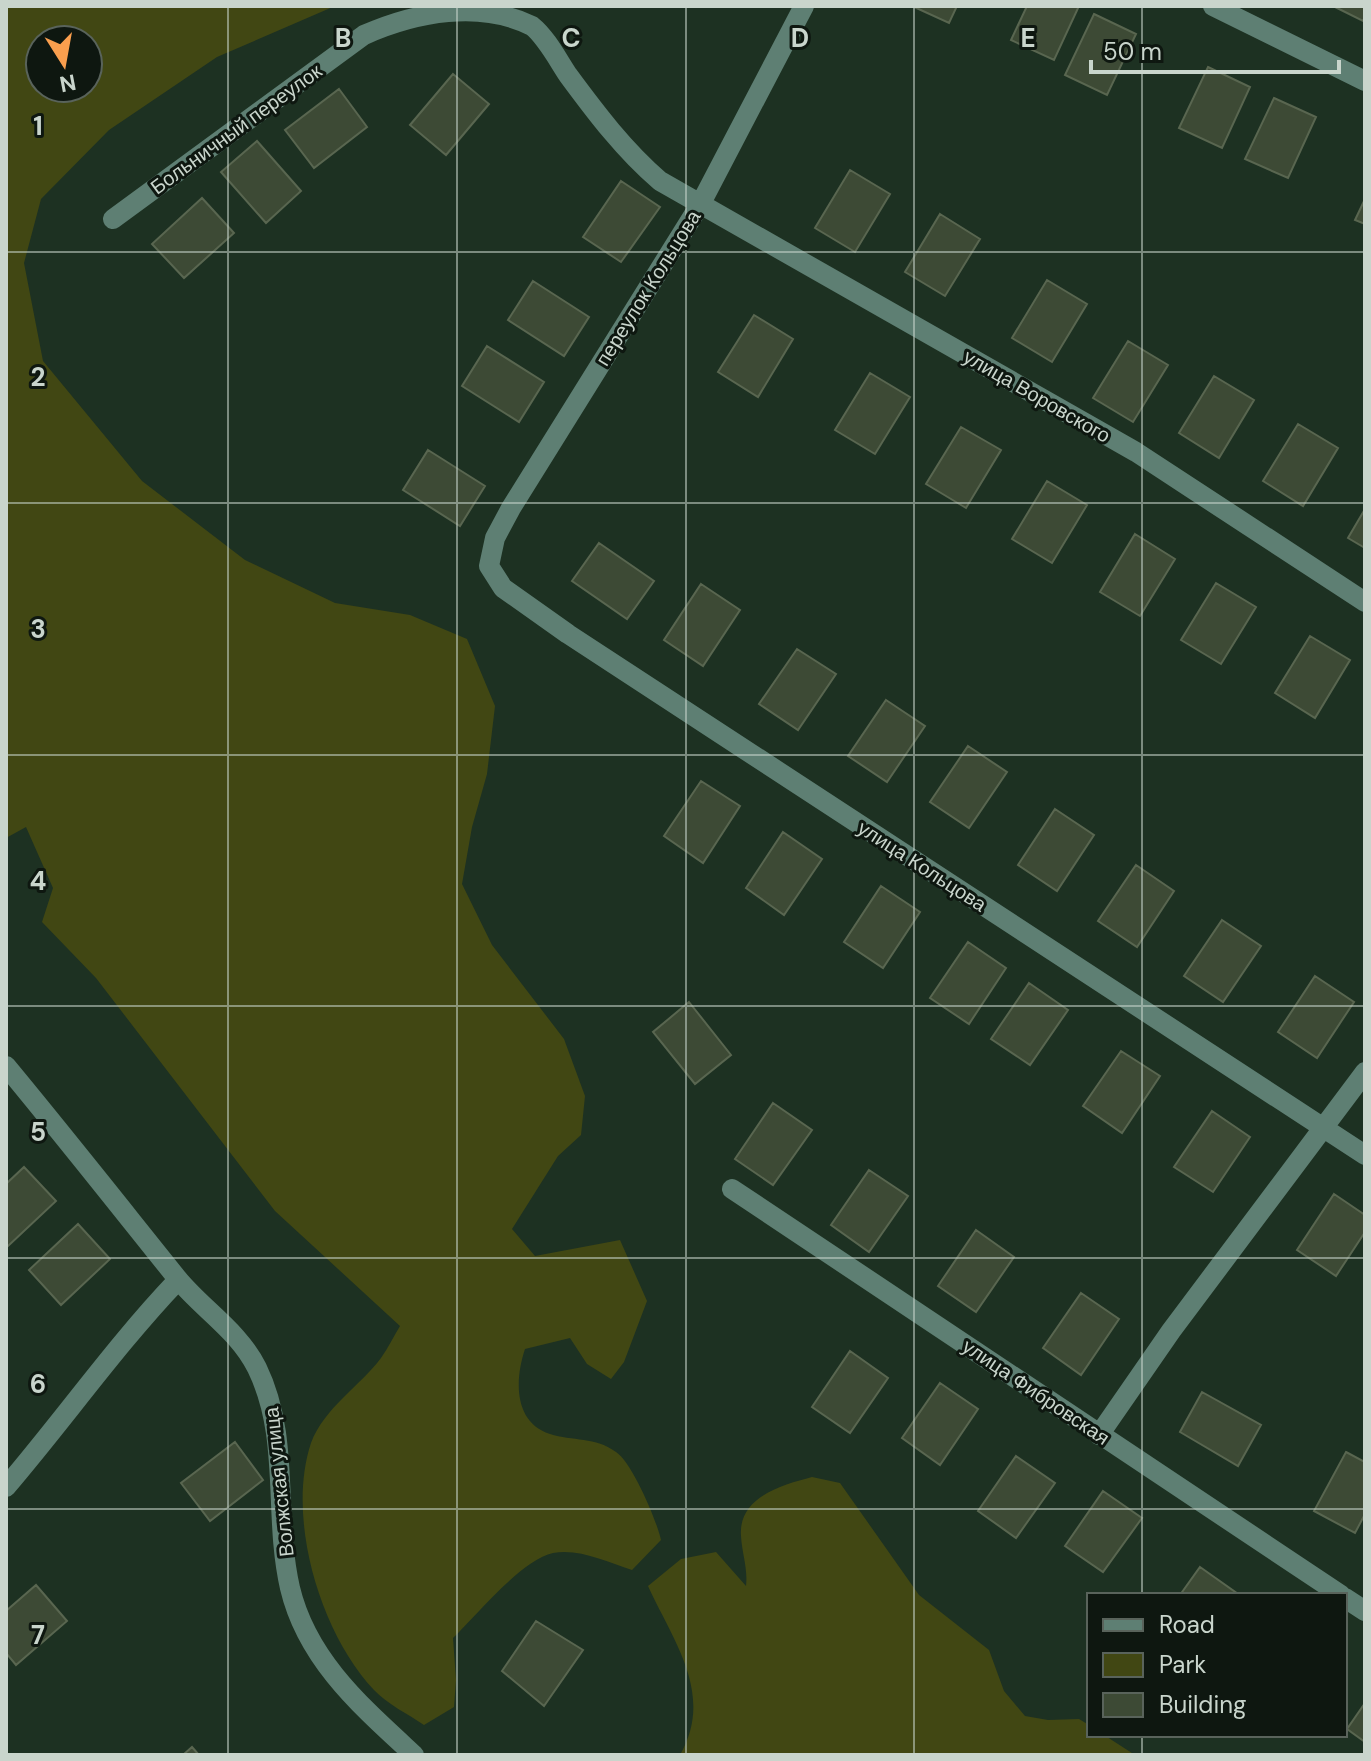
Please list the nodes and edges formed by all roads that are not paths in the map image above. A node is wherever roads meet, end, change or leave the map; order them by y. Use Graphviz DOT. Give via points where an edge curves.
graph roads {
  1 [pos="804,6"];
  2 [pos="1213,6"];
  3 [pos="1365,81"];
  4 [pos="701,203"];
  5 [pos="113,219"];
  6 [pos="489,566"];
  7 [pos="1365,602"];
  8 [pos="6,1066"];
  9 [pos="1365,1072"];
  10 [pos="1322,1129"];
  11 [pos="1365,1155"];
  12 [pos="732,1189"];
  13 [pos="178,1280"];
  14 [pos="1099,1435"];
  15 [pos="6,1487"];
  16 [pos="1338,1593"];
  17 [pos="1347,1599"];
  18 [pos="1365,1611"];
  19 [pos="414,1755"];
  1 -- 4 [label="street, переулок Кольцова"];
  2 -- 3 [label="street"];
  4 -- 5 [label="street, Больничный переулок" via="660,181 637,161 533,27 493,7 452,6 409,15 364,35"];
  4 -- 6 [label="street, переулок Кольцова" via="511,508 495,538"];
  4 -- 7 [label="street, улица Воровского" via="1136,452"];
  6 -- 10 [label="street, улица Кольцова" via="503,588 568,634"];
  8 -- 13 [label="street, Волжская улица"];
  9 -- 10 [label="street"];
  10 -- 11 [label="street, улица Кольцова"];
  10 -- 14 [label="street"];
  12 -- 14 [label="street, улица Фибровская"];
  13 -- 15 [label="street" via="127,1333"];
  13 -- 19 [label="street, Волжская улица" via="236,1338 270,1398 290,1588 313,1642 333,1677"];
  14 -- 16 [label="street, улица Фибровская"];
  17 -- 18 [label="street, улица Фибровская"];
}
